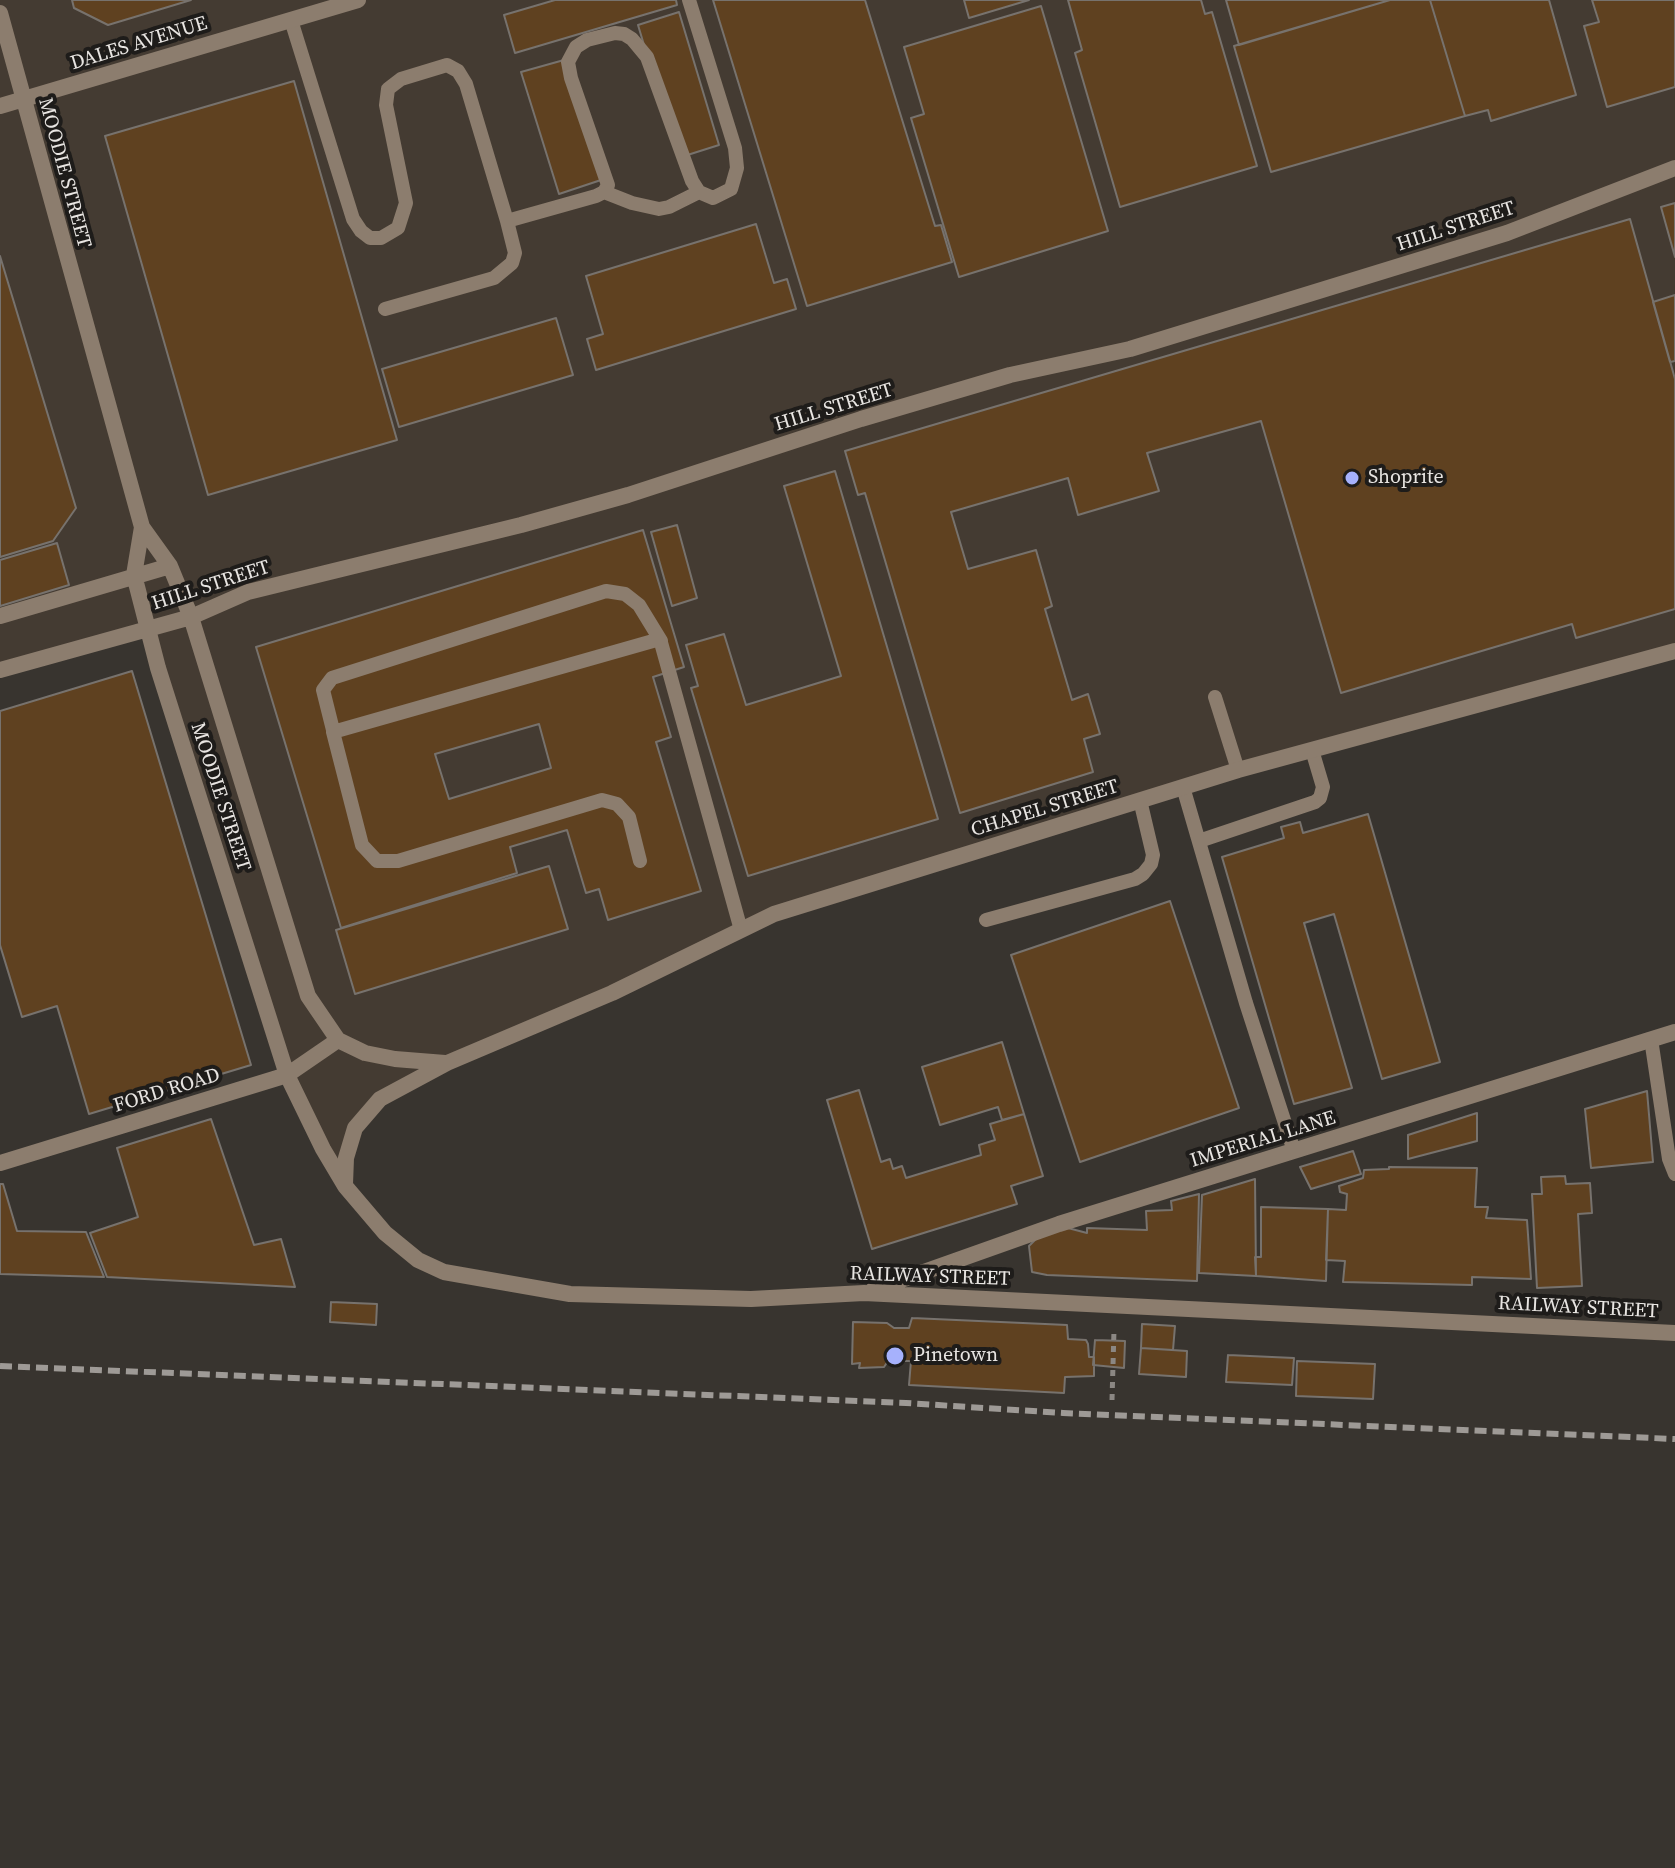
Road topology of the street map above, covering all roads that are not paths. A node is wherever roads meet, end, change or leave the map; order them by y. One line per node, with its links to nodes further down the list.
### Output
1 (358, 0): 4 (street, DALES AVENUE)
2 (689, 0): 9 (lane)
3 (0, 13): 5 (street, MOODIE STREET)
4 (291, 20): 5 (street, DALES AVENUE); 10 (lane)
5 (23, 99): 6 (street, DALES AVENUE); 12 (street, MOODIE STREET)
6 (0, 106)
7 (1675, 168): 16 (street, HILL STREET)
8 (604, 192): 9 (lane); 9 (lane); 10 (lane)
9 (699, 192)
10 (507, 221): 11 (lane)
11 (385, 309)
12 (142, 527): 13 (street, MOODIE STREET); 14 (street, MOODIE STREET)
13 (170, 566): 14 (street, HILL STREET); 16 (street, MOODIE STREET)
14 (134, 575): 15 (street, HILL STREET); 17 (street, MOODIE STREET)
15 (0, 616)
16 (191, 617): 17 (street, HILL STREET); 33 (street, MOODIE STREET)
17 (149, 628): 20 (street, HILL STREET); 35 (street, MOODIE STREET)
18 (661, 641): 22 (lane); 22 (lane); 30 (lane)
19 (1675, 651): 23 (street, CHAPEL STREET)
20 (0, 670)
21 (1215, 697): 24 (lane)
22 (334, 734): 28 (lane)
23 (1312, 750): 24 (street, CHAPEL STREET); 27 (lane)
24 (1238, 770): 25 (street, CHAPEL STREET)
25 (1183, 787): 26 (street, CHAPEL STREET); 27 (lane)
26 (1140, 800): 29 (lane); 30 (street, CHAPEL STREET)
27 (1199, 841): 36 (lane)
28 (640, 861)
29 (986, 920)
30 (741, 930): 34 (street, CHAPEL STREET)
31 (1675, 1032): 32 (street, IMPERIAL LANE)
32 (1651, 1039): 36 (street, IMPERIAL LANE); 38 (lane)
33 (338, 1040): 34 (street, CHAPEL STREET); 35 (street, FORD ROAD)
34 (447, 1063): 39 (street, CHAPEL STREET)
35 (287, 1075): 37 (street, FORD ROAD); 39 (street, RAILWAY STREET)
36 (1294, 1151): 40 (street, IMPERIAL LANE)
37 (0, 1162)
38 (1675, 1174)
39 (345, 1186): 40 (street, RAILWAY STREET)
40 (864, 1293): 41 (street, RAILWAY STREET)
41 (1675, 1333)

